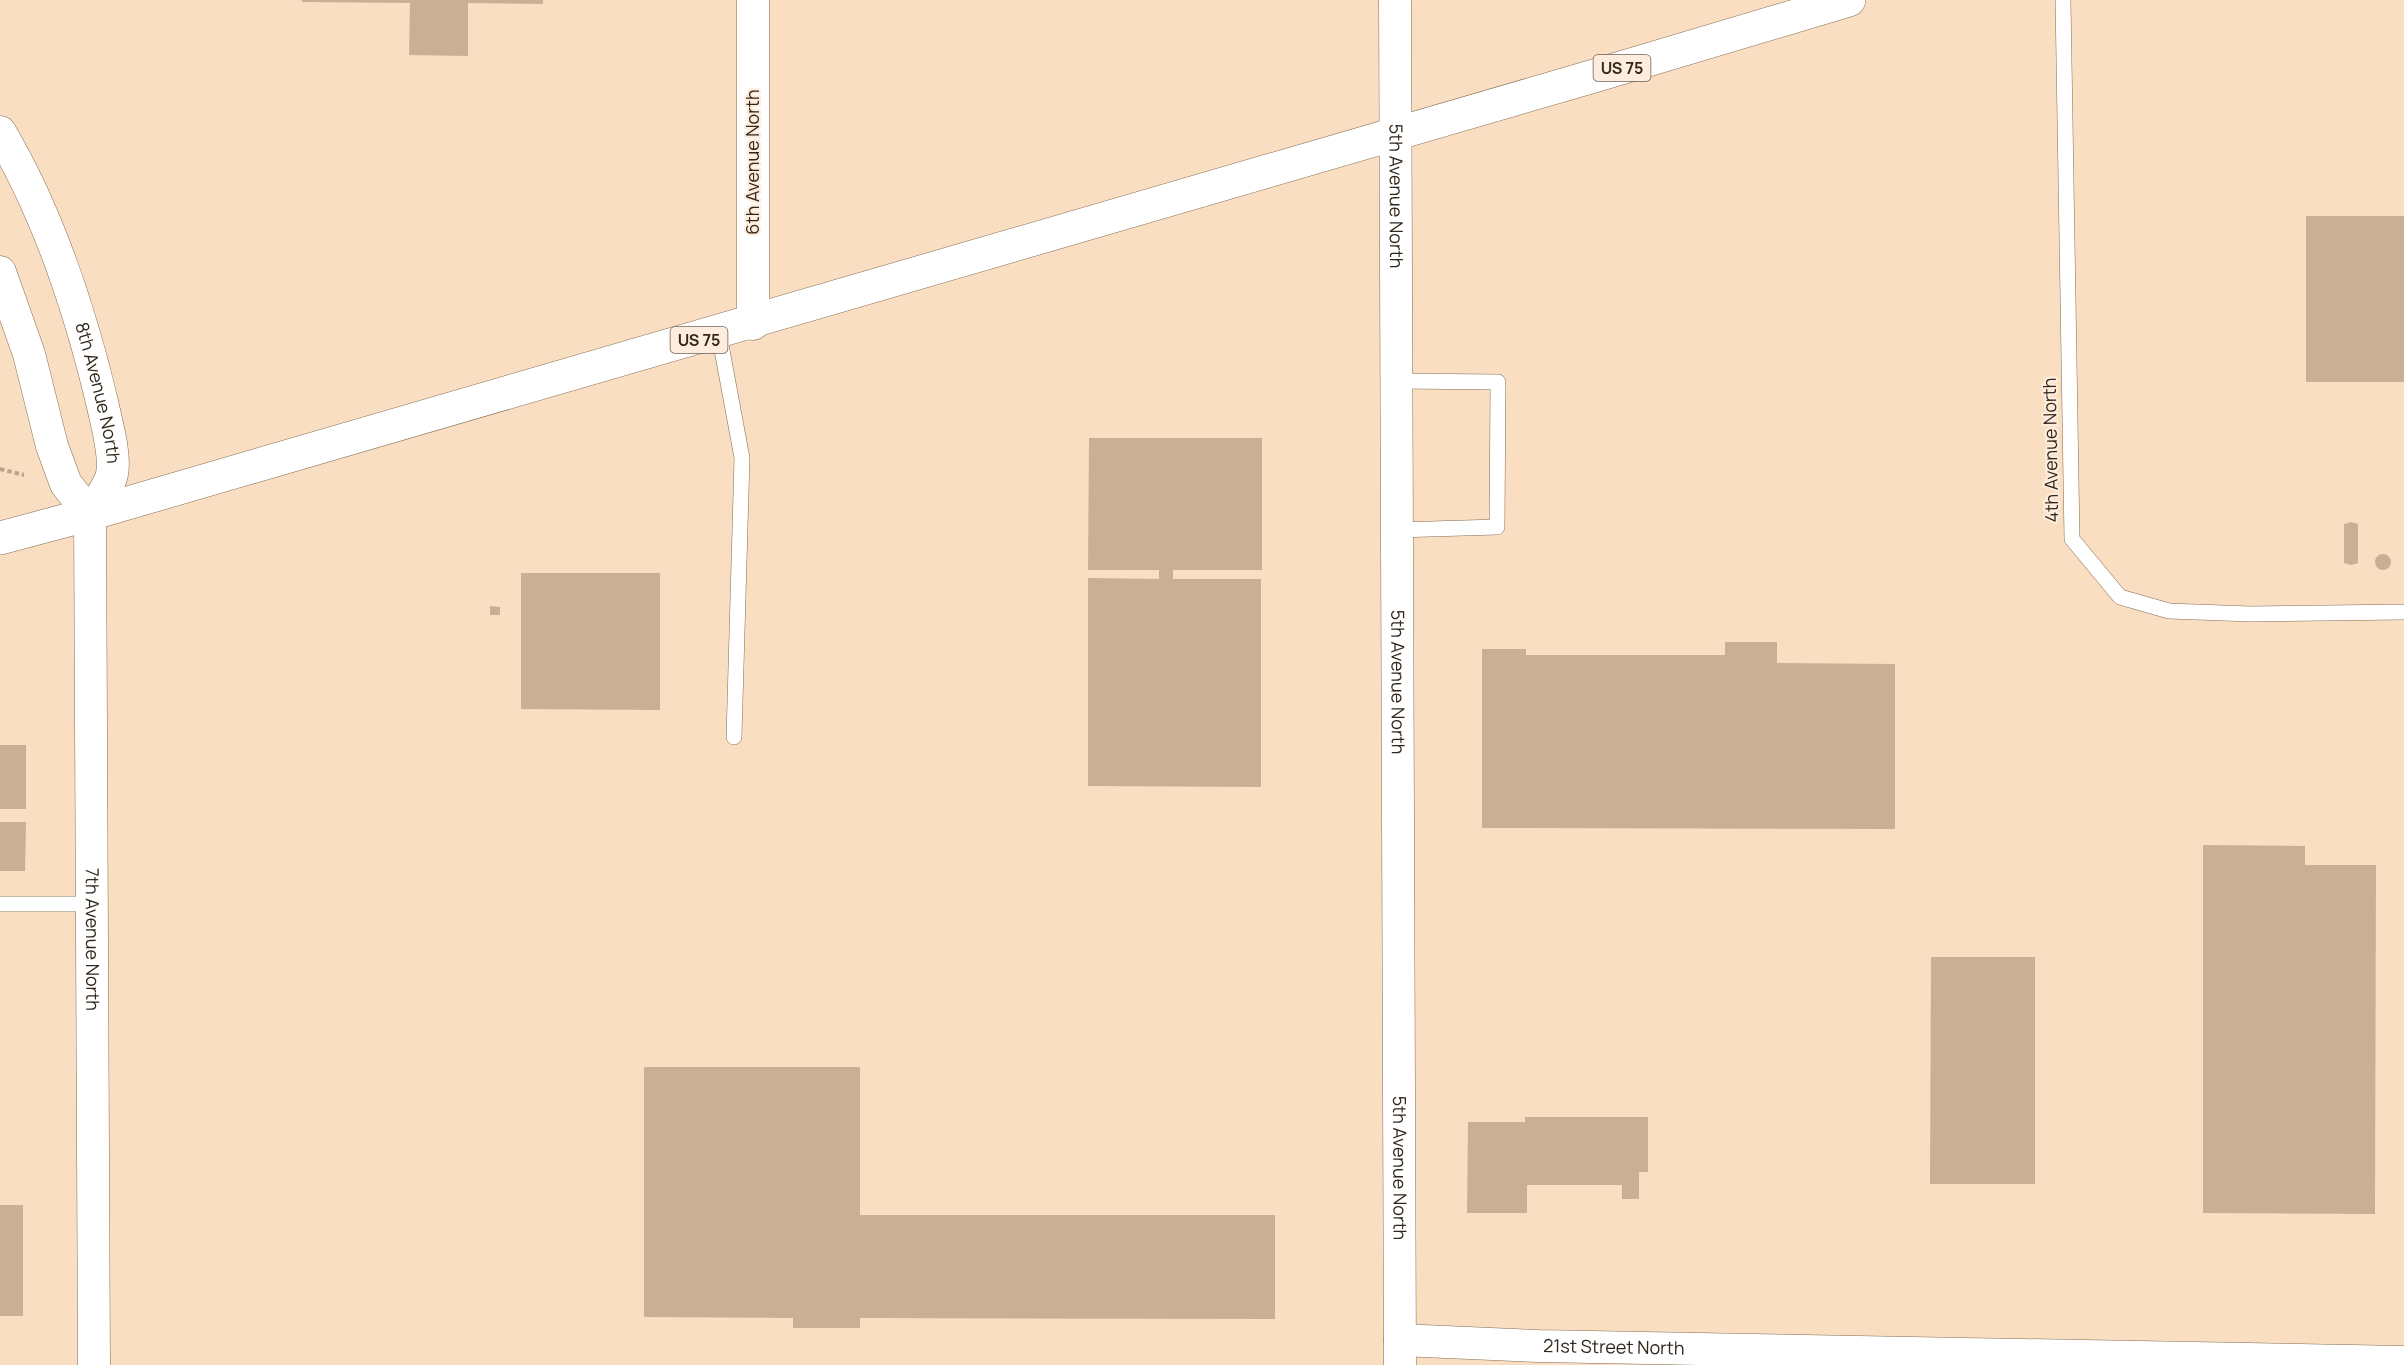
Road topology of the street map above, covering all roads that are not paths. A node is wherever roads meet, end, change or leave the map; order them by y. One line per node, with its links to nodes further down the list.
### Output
1 (753, 0): 8 (street, 6th Avenue North)
2 (1395, 0): 6 (street, 5th Avenue North)
3 (1849, 0): 6 (main road, US 75)
4 (2063, 0): 14 (lane, 4th Avenue North)
5 (0, 132): 11 (street, 8th Avenue North)
6 (1395, 136): 8 (main road, US 75); 10 (street, 5th Avenue North)
7 (0, 272): 11 (street)
8 (753, 324): 9 (main road, US 75)
9 (719, 334): 11 (main road, US 75); 15 (lane)
10 (1396, 381): 12 (street, 5th Avenue North); 12 (lane)
11 (90, 514): 13 (main road, US 75); 17 (street, 7th Avenue North)
12 (1397, 530): 18 (street, 5th Avenue North)
13 (0, 538)
14 (2404, 612)
15 (734, 737)
16 (0, 904): 17 (lane)
17 (92, 904): 20 (street, 7th Avenue North)
18 (1400, 1353): 19 (street, 21st Street North)
19 (2404, 1362)
20 (94, 1365)

